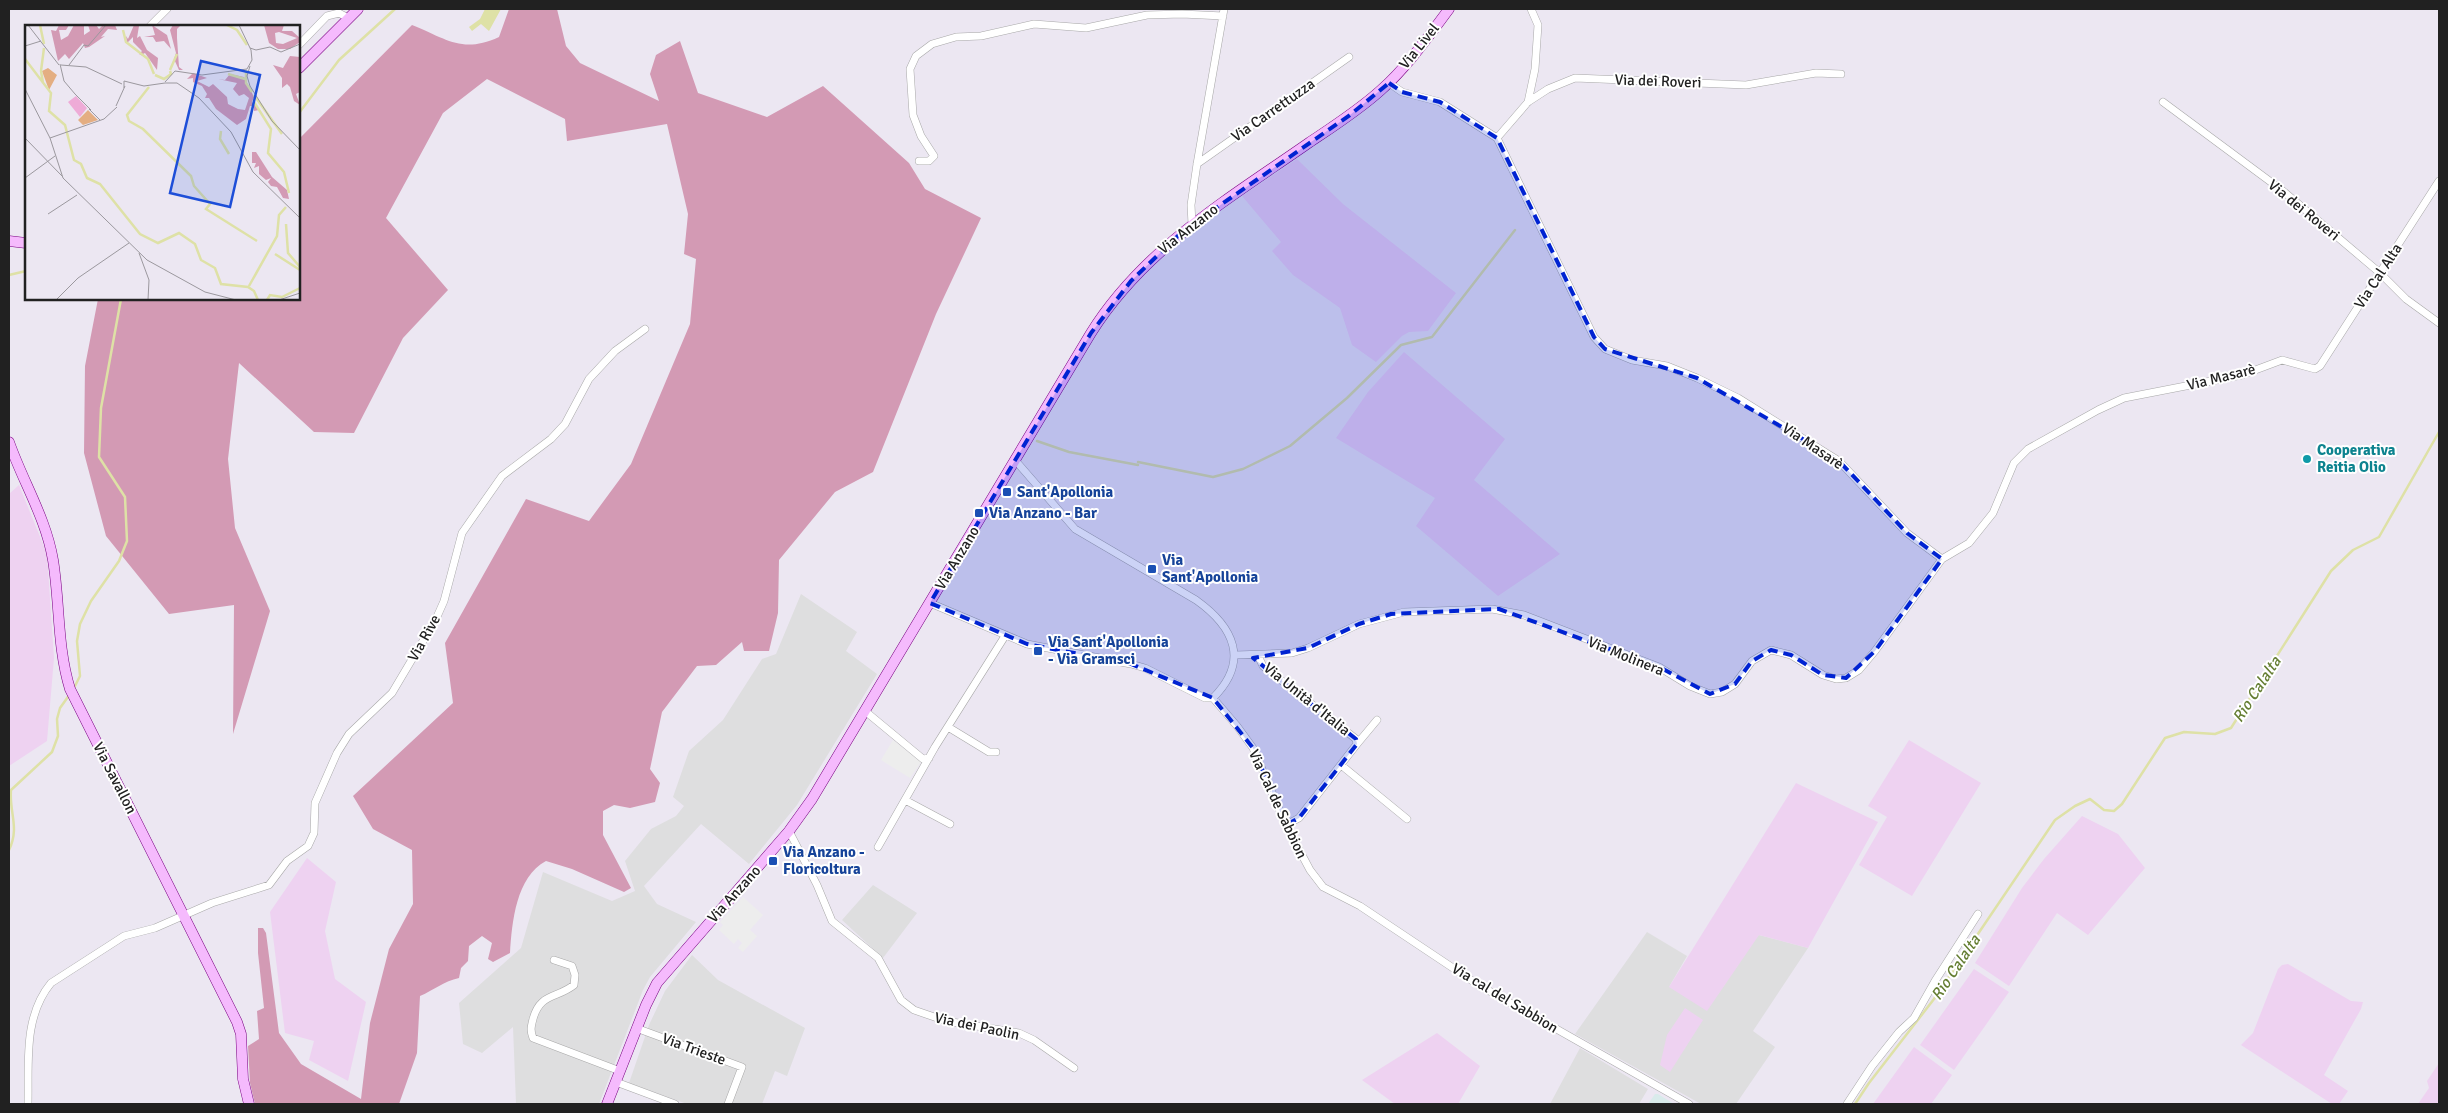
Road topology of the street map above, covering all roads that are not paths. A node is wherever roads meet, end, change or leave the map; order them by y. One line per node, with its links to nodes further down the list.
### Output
1 (167, 9): 7 (street)
2 (358, 9): 6 (main road)
3 (1449, 9): 12 (main road, Via Livel)
4 (1531, 9): 13 (street)
5 (1223, 12): 16 (street); 17 (street)
6 (348, 18): 8 (street); 10 (main road)
7 (151, 25)
8 (300, 44)
9 (1350, 57): 17 (street, Via Carrettuzza)
10 (300, 67)
11 (1841, 74): 13 (street, Via dei Roveri)
12 (1389, 83): 15 (street); 19 (main road, Via Anzano)
13 (1528, 102): 15 (street, Via dei Roveri)
14 (2163, 102): 22 (street, Via dei Roveri)
15 (1497, 138): 28 (street, Via Masarè)
16 (919, 161)
17 (1197, 164): 19 (street)
18 (2439, 181): 22 (street, Via Cal Alta)
19 (1192, 224): 27 (main road, Via Anzano)
20 (9, 241): 21 (main road)
21 (25, 243)
22 (2380, 273): 23 (street, Via dei Roveri); 25 (street, Via Cal Alta)
23 (2439, 323)
24 (645, 329): 49 (street, Via Rive)
25 (2315, 369): 28 (street, Via Masarè)
26 (9, 442): 49 (main road, Via Savallon)
27 (1015, 460): 29 (main road, Via Anzano); 31 (street)
28 (1942, 559): 32 (street, Via Molinera)
29 (930, 603): 30 (street); 34 (main road, Via Anzano)
30 (1005, 636): 33 (street); 36 (street)
31 (1236, 656): 32 (street, Via Molinera); 33 (street)
32 (1258, 656): 37 (street, Via Unità d'Italia)
33 (1213, 698): 44 (street, Via Cal de Sabbion)
34 (865, 711): 39 (street); 45 (main road, Via Anzano)
35 (1377, 720): 37 (street)
36 (948, 727): 38 (street); 39 (street)
37 (1357, 744): 40 (street, Via Unità d'Italia)
38 (996, 752)
39 (929, 758): 41 (street)
40 (1340, 765): 42 (street); 44 (street, Via Unità d'Italia)
41 (905, 800): 43 (street); 46 (street)
42 (1408, 819)
43 (950, 824)
44 (1286, 825): 47 (street, Via Cal de Sabbion)
45 (789, 831): 51 (main road, Via Anzano); 52 (street, Via dei Paolin)
46 (878, 847)
47 (1323, 887): 60 (street, Via cal del Sabbion)
48 (1978, 914): 61 (street)
49 (184, 916): 55 (street, Via Rive); 56 (main road, Via Savallon)
50 (554, 960): 53 (street)
51 (636, 1028): 53 (main road, Via Anzano); 59 (street, Via Trieste)
52 (1074, 1068)
53 (620, 1071): 54 (main road, Via Anzano)
54 (616, 1082): 57 (main road, Via Anzano); 58 (street)
55 (28, 1104)
56 (249, 1104)
57 (608, 1104)
58 (675, 1104)
59 (728, 1104)
60 (1689, 1104)
61 (1847, 1104)

